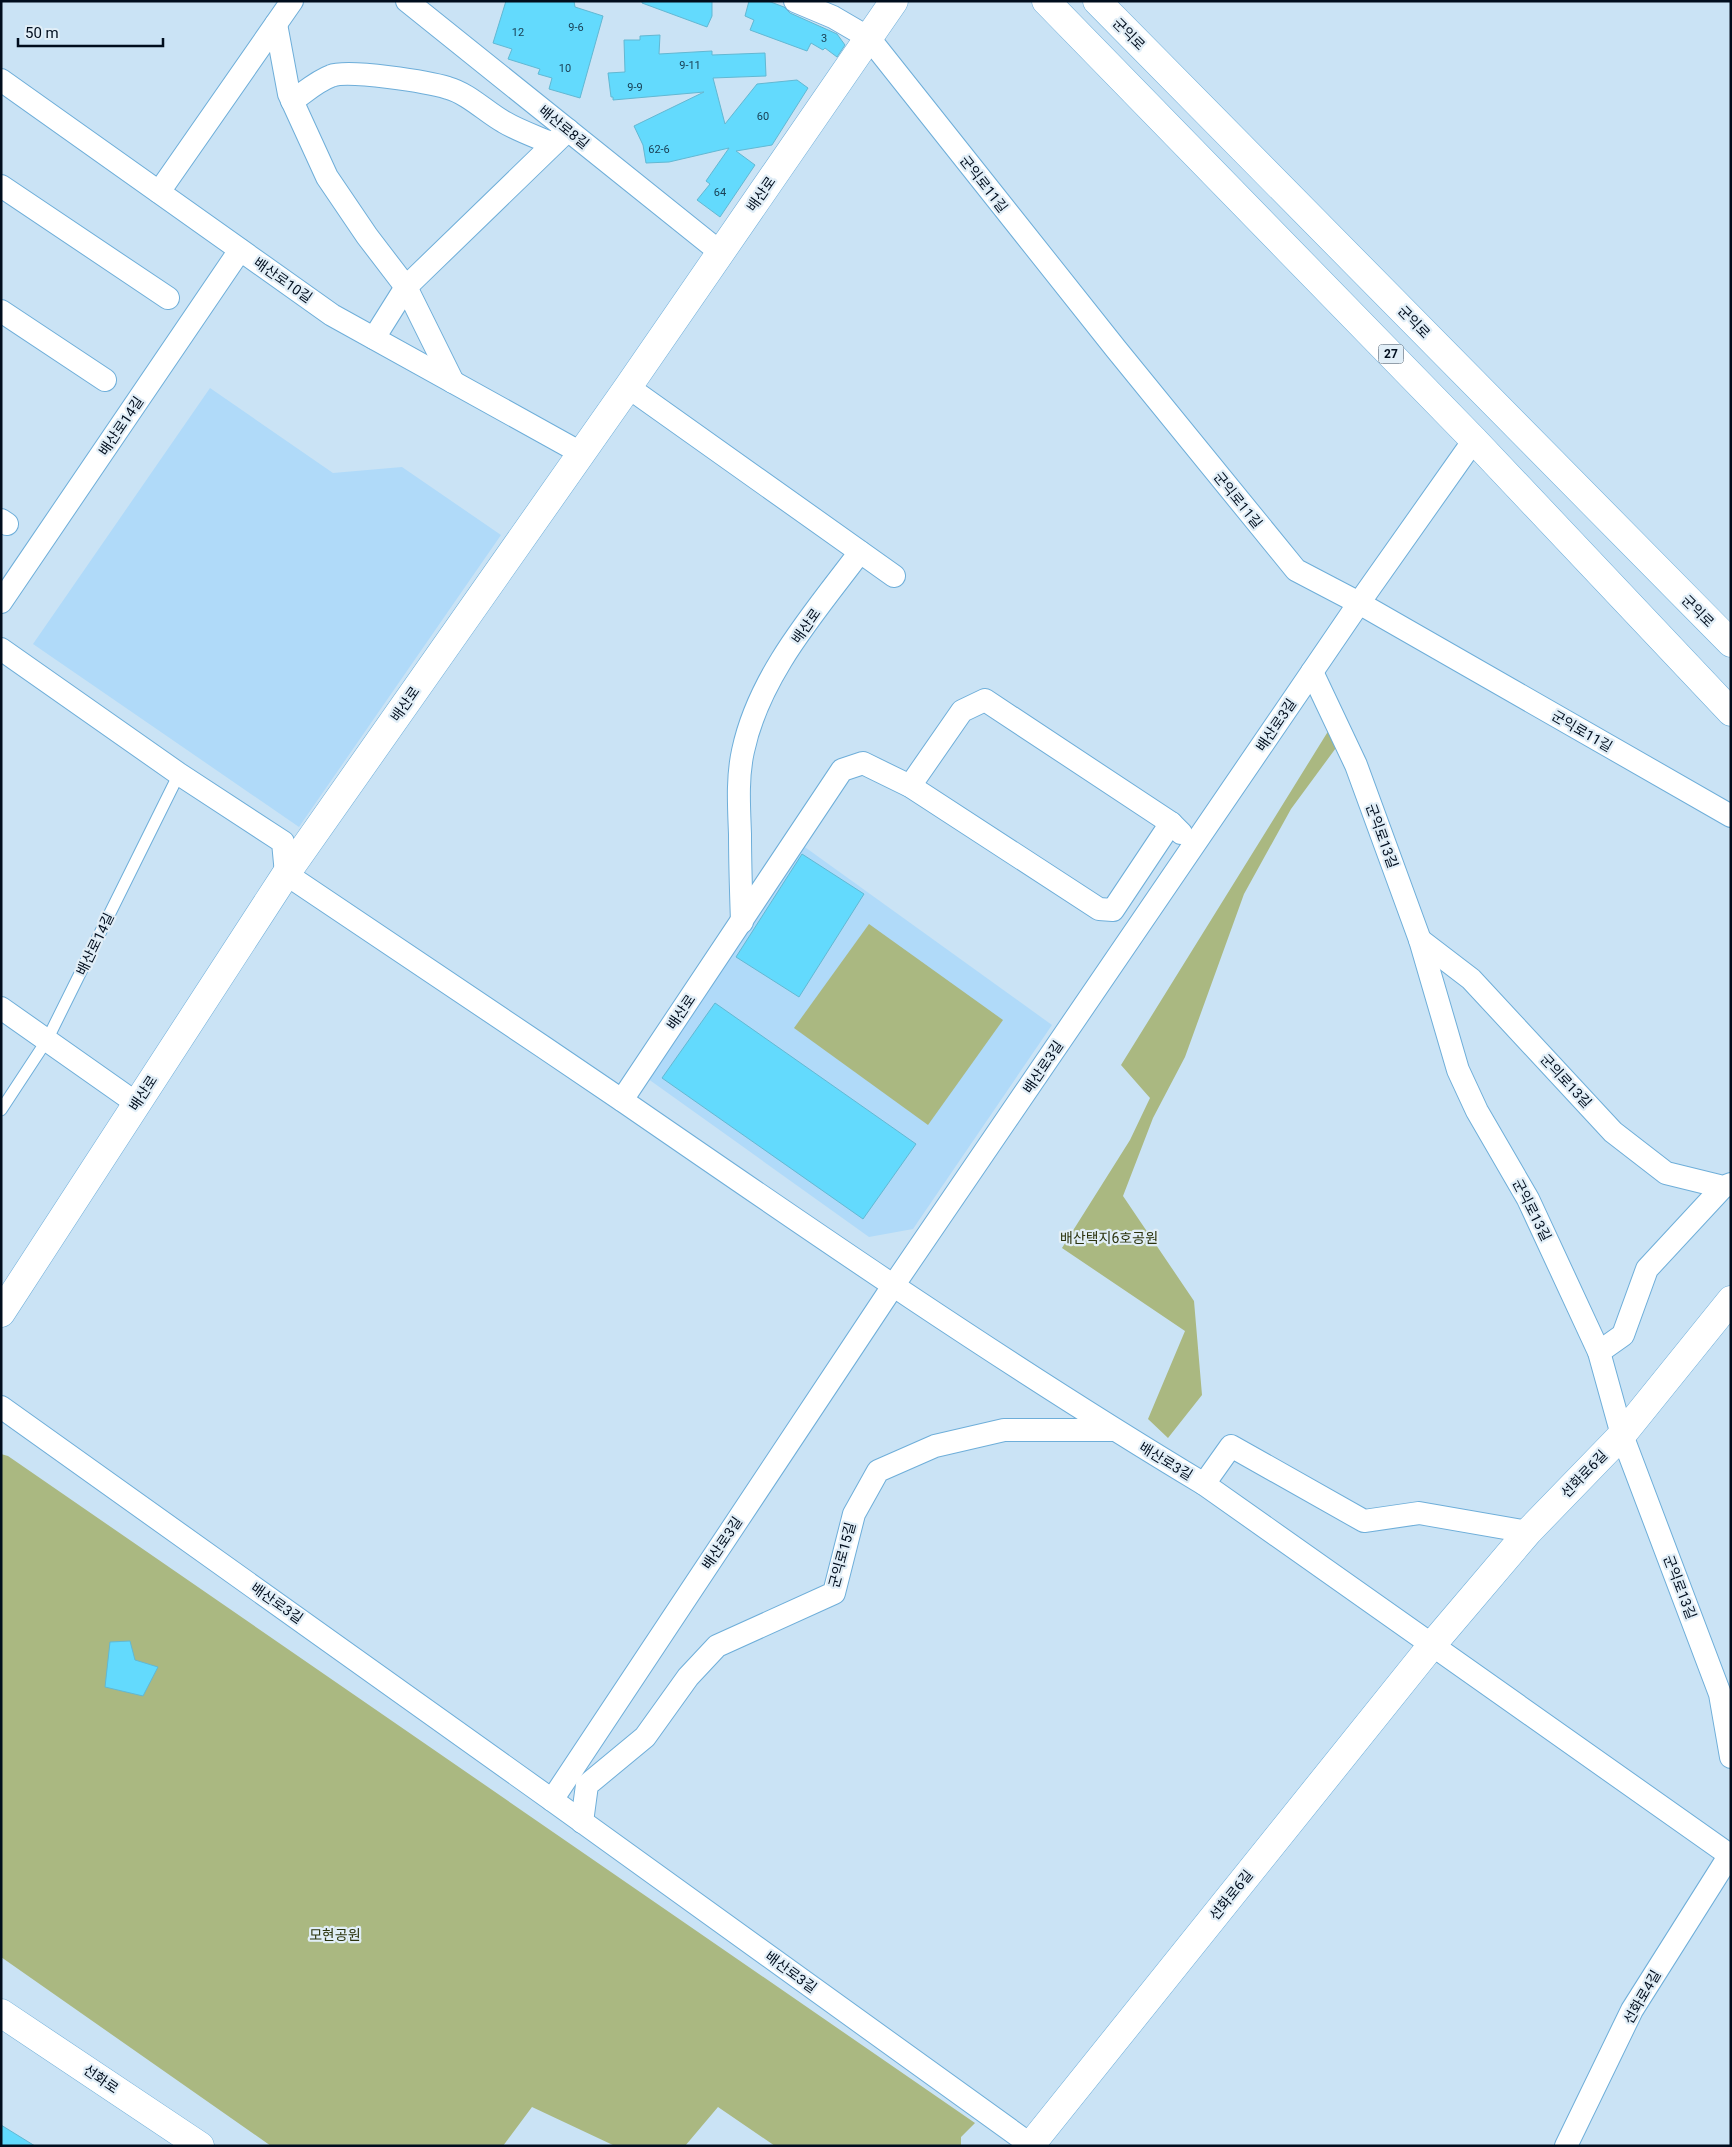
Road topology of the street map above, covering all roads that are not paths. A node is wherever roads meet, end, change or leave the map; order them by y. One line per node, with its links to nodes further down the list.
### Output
1 (292, 1): 7 (street)
2 (407, 1): 11 (street, 배산로8길)
3 (795, 1): 8 (street)
4 (894, 1): 8 (street, 배산로)
5 (1046, 1): 23 (street, 27)
6 (1097, 1): 29 (street, 군익로)
7 (276, 24): 10 (street); 13 (street)
8 (869, 38): 15 (street, 배산로); 28 (street, 군익로11길)
9 (1, 80): 13 (street, 배산로10길)
10 (292, 101): 11 (street); 16 (street)
11 (560, 137): 15 (street, 배산로8길); 16 (street)
12 (1, 186): 17 (street)
13 (159, 192): 14 (street, 배산로10길)
14 (240, 250): 19 (street, 배산로10길); 27 (street, 배산로14길)
15 (720, 252): 22 (street, 배산로)
16 (406, 286): 19 (street); 21 (street)
17 (168, 298)
18 (1, 311): 20 (street)
19 (374, 338): 21 (street, 배산로10길)
20 (105, 380)
21 (453, 382): 24 (street, 배산로10길)
22 (628, 387): 24 (street, 배산로); 25 (street)
23 (1474, 440): 28 (street); 32 (street, 27)
24 (581, 453): 38 (street, 배산로)
25 (860, 552): 26 (street); 39 (street, 배산로)
26 (894, 576)
27 (1, 602)
28 (1359, 603): 31 (street, 배산로3길); 35 (street, 군익로11길)
29 (1731, 643)
30 (1, 649): 33 (street)
31 (1312, 672): 37 (street, 배산로3길); 40 (street, 군익로13길)
32 (1731, 712)
33 (180, 774): 38 (street); 42 (lane, 배산로14길)
34 (910, 786): 36 (street); 36 (street); 39 (street)
35 (1731, 816)
36 (1171, 823): 37 (street)
37 (1194, 847): 47 (street, 배산로3길)
38 (286, 874): 43 (street); 44 (street, 배산로)
39 (742, 922): 43 (street, 배산로)
40 (1420, 940): 46 (street, 군의로13길); 50 (street, 군익로13길)
41 (1, 1008): 42 (street)
42 (47, 1040): 44 (street); 45 (lane, 배산로14길)
43 (622, 1100): 47 (street, 배산로3길)
44 (136, 1103): 49 (street, 배산로)
45 (1, 1110)
46 (1727, 1186): 50 (street)
47 (893, 1286): 52 (street, 배산로3길); 58 (street, 배산로3길)
48 (1731, 1300): 53 (street, 선화로6길)
49 (1, 1313)
50 (1599, 1352): 53 (street, 군익로13길)
51 (1, 1407): 58 (street, 배산로3길)
52 (1113, 1430): 54 (street, 배산로3길); 59 (street, 군익로15길)
53 (1622, 1435): 55 (street, 선화로6길); 57 (street, 군익로13길)
54 (1204, 1484): 55 (street); 56 (street, 배산로3길)
55 (1528, 1532): 56 (street, 선화로6길)
56 (1432, 1645): 60 (street); 62 (street, 선화로6길)
57 (1731, 1757)
58 (552, 1800): 59 (street, 배산로3길)
59 (582, 1822): 62 (street, 배산로3길)
60 (1730, 1850): 64 (street, 선화로4길)
61 (1, 2013): 63 (street, 선화로)
62 (1031, 2145)
63 (200, 2146)
64 (1566, 2146)

